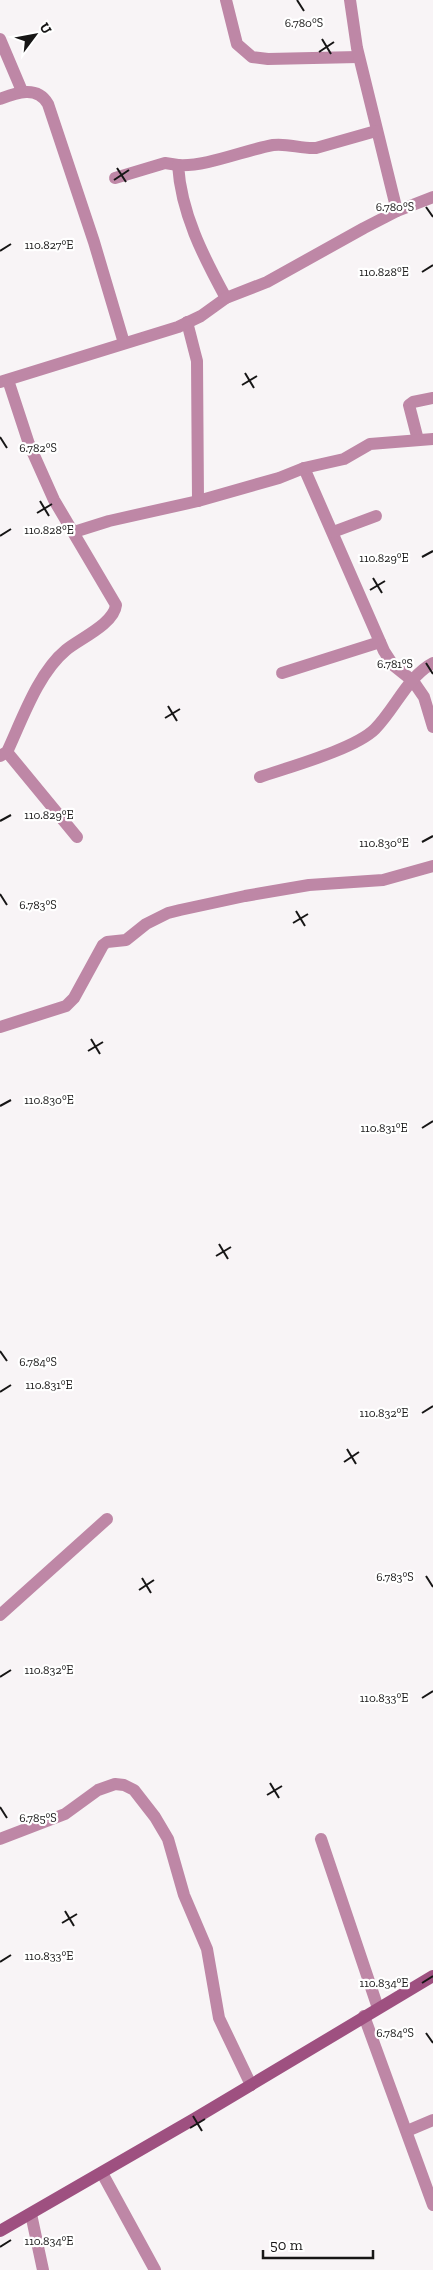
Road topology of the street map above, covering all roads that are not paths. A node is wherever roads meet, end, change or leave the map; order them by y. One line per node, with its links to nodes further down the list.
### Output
1 (226, 0): 4 (street)
2 (350, 0): 4 (street)
3 (0, 39): 5 (street)
4 (358, 56): 7 (street)
5 (22, 91): 6 (street); 14 (street)
6 (0, 99)
7 (376, 130): 8 (street); 11 (street)
8 (178, 165): 9 (street); 12 (street)
9 (115, 178)
10 (433, 197): 11 (street)
11 (397, 212): 12 (street)
12 (226, 298): 13 (street)
13 (187, 322): 14 (street); 20 (street)
14 (124, 343): 15 (street)
15 (4, 381): 22 (street)
16 (433, 398): 18 (street)
17 (433, 439): 18 (street)
18 (418, 440): 19 (street)
19 (304, 468): 20 (street); 23 (street)
20 (198, 501): 22 (street)
21 (376, 516): 23 (street)
22 (74, 532): 29 (street)
23 (333, 532): 24 (street)
24 (380, 642): 26 (street); 27 (street)
25 (433, 663): 27 (street)
26 (282, 673)
27 (413, 681): 28 (street); 30 (street)
28 (433, 727)
29 (3, 754): 31 (street)
30 (260, 776)
31 (77, 837)
32 (433, 866): 33 (street)
33 (0, 1027)
34 (107, 1519): 35 (street)
35 (0, 1615)
36 (0, 1838): 41 (street)
37 (321, 1839): 39 (street)
38 (433, 1976): 39 (main road)
39 (378, 2008): 40 (main road)
40 (364, 2016): 41 (main road); 43 (street)
41 (251, 2085): 44 (main road)
42 (433, 2120): 43 (street)
43 (407, 2131): 45 (street)
44 (102, 2173): 46 (main road); 49 (street)
45 (433, 2205)
46 (31, 2214): 47 (main road); 48 (street)
47 (0, 2231)
48 (43, 2270)
49 (155, 2270)

